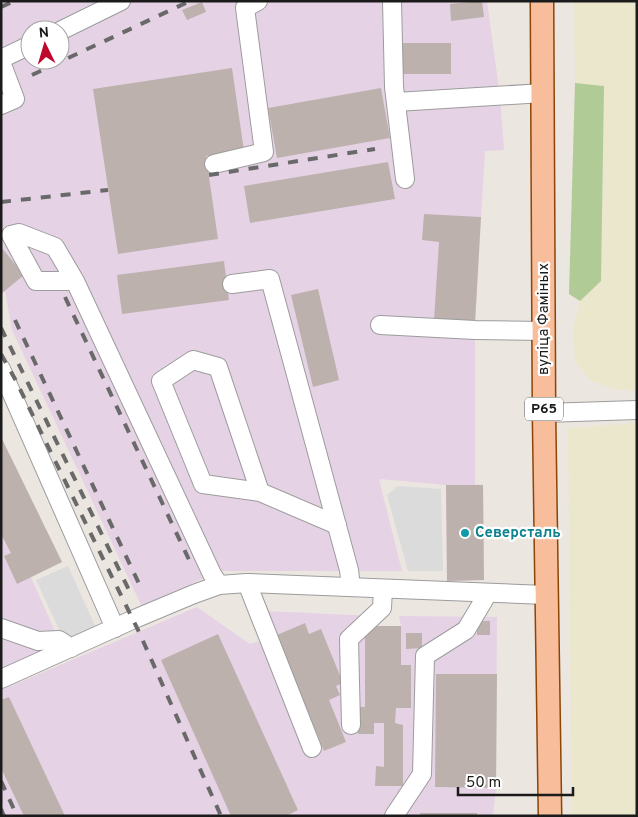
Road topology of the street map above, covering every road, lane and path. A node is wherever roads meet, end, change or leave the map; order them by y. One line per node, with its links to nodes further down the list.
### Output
1 (121, 1): 5 (street)
2 (258, 1): 11 (street)
3 (392, 1): 9 (street)
4 (542, 1): 8 (main road, вуліца Фаміных / Р65)
5 (70, 26)
6 (20, 51): 7 (street)
7 (1, 61): 10 (street)
8 (543, 93): 9 (street); 16 (main road, вуліца Фаміных / Р65)
9 (396, 102): 12 (street)
10 (1, 105)
11 (214, 164)
12 (404, 179)
13 (75, 281): 23 (street)
14 (232, 284): 21 (street)
15 (380, 326): 16 (street)
16 (545, 331): 19 (main road, вуліца Фаміных / Р65)
17 (1, 369): 29 (street)
18 (637, 410): 19 (street)
19 (544, 413): 27 (main road, вуліца Фаміных / Р65)
20 (260, 492): 20 (street); 21 (street)
21 (337, 525): 24 (street)
22 (247, 583): 23 (street); 24 (street); 33 (street)
23 (219, 585): 29 (street)
24 (351, 587): 25 (street)
25 (382, 588): 26 (street); 32 (street)
26 (488, 593): 27 (street); 34 (street)
27 (546, 594): 35 (main road, вуліца Фаміных / Р65)
28 (1, 628): 30 (street)
29 (115, 628): 30 (street)
30 (71, 648): 31 (street)
31 (1, 679)
32 (351, 725)
33 (312, 748)
34 (394, 816)
35 (550, 816)

